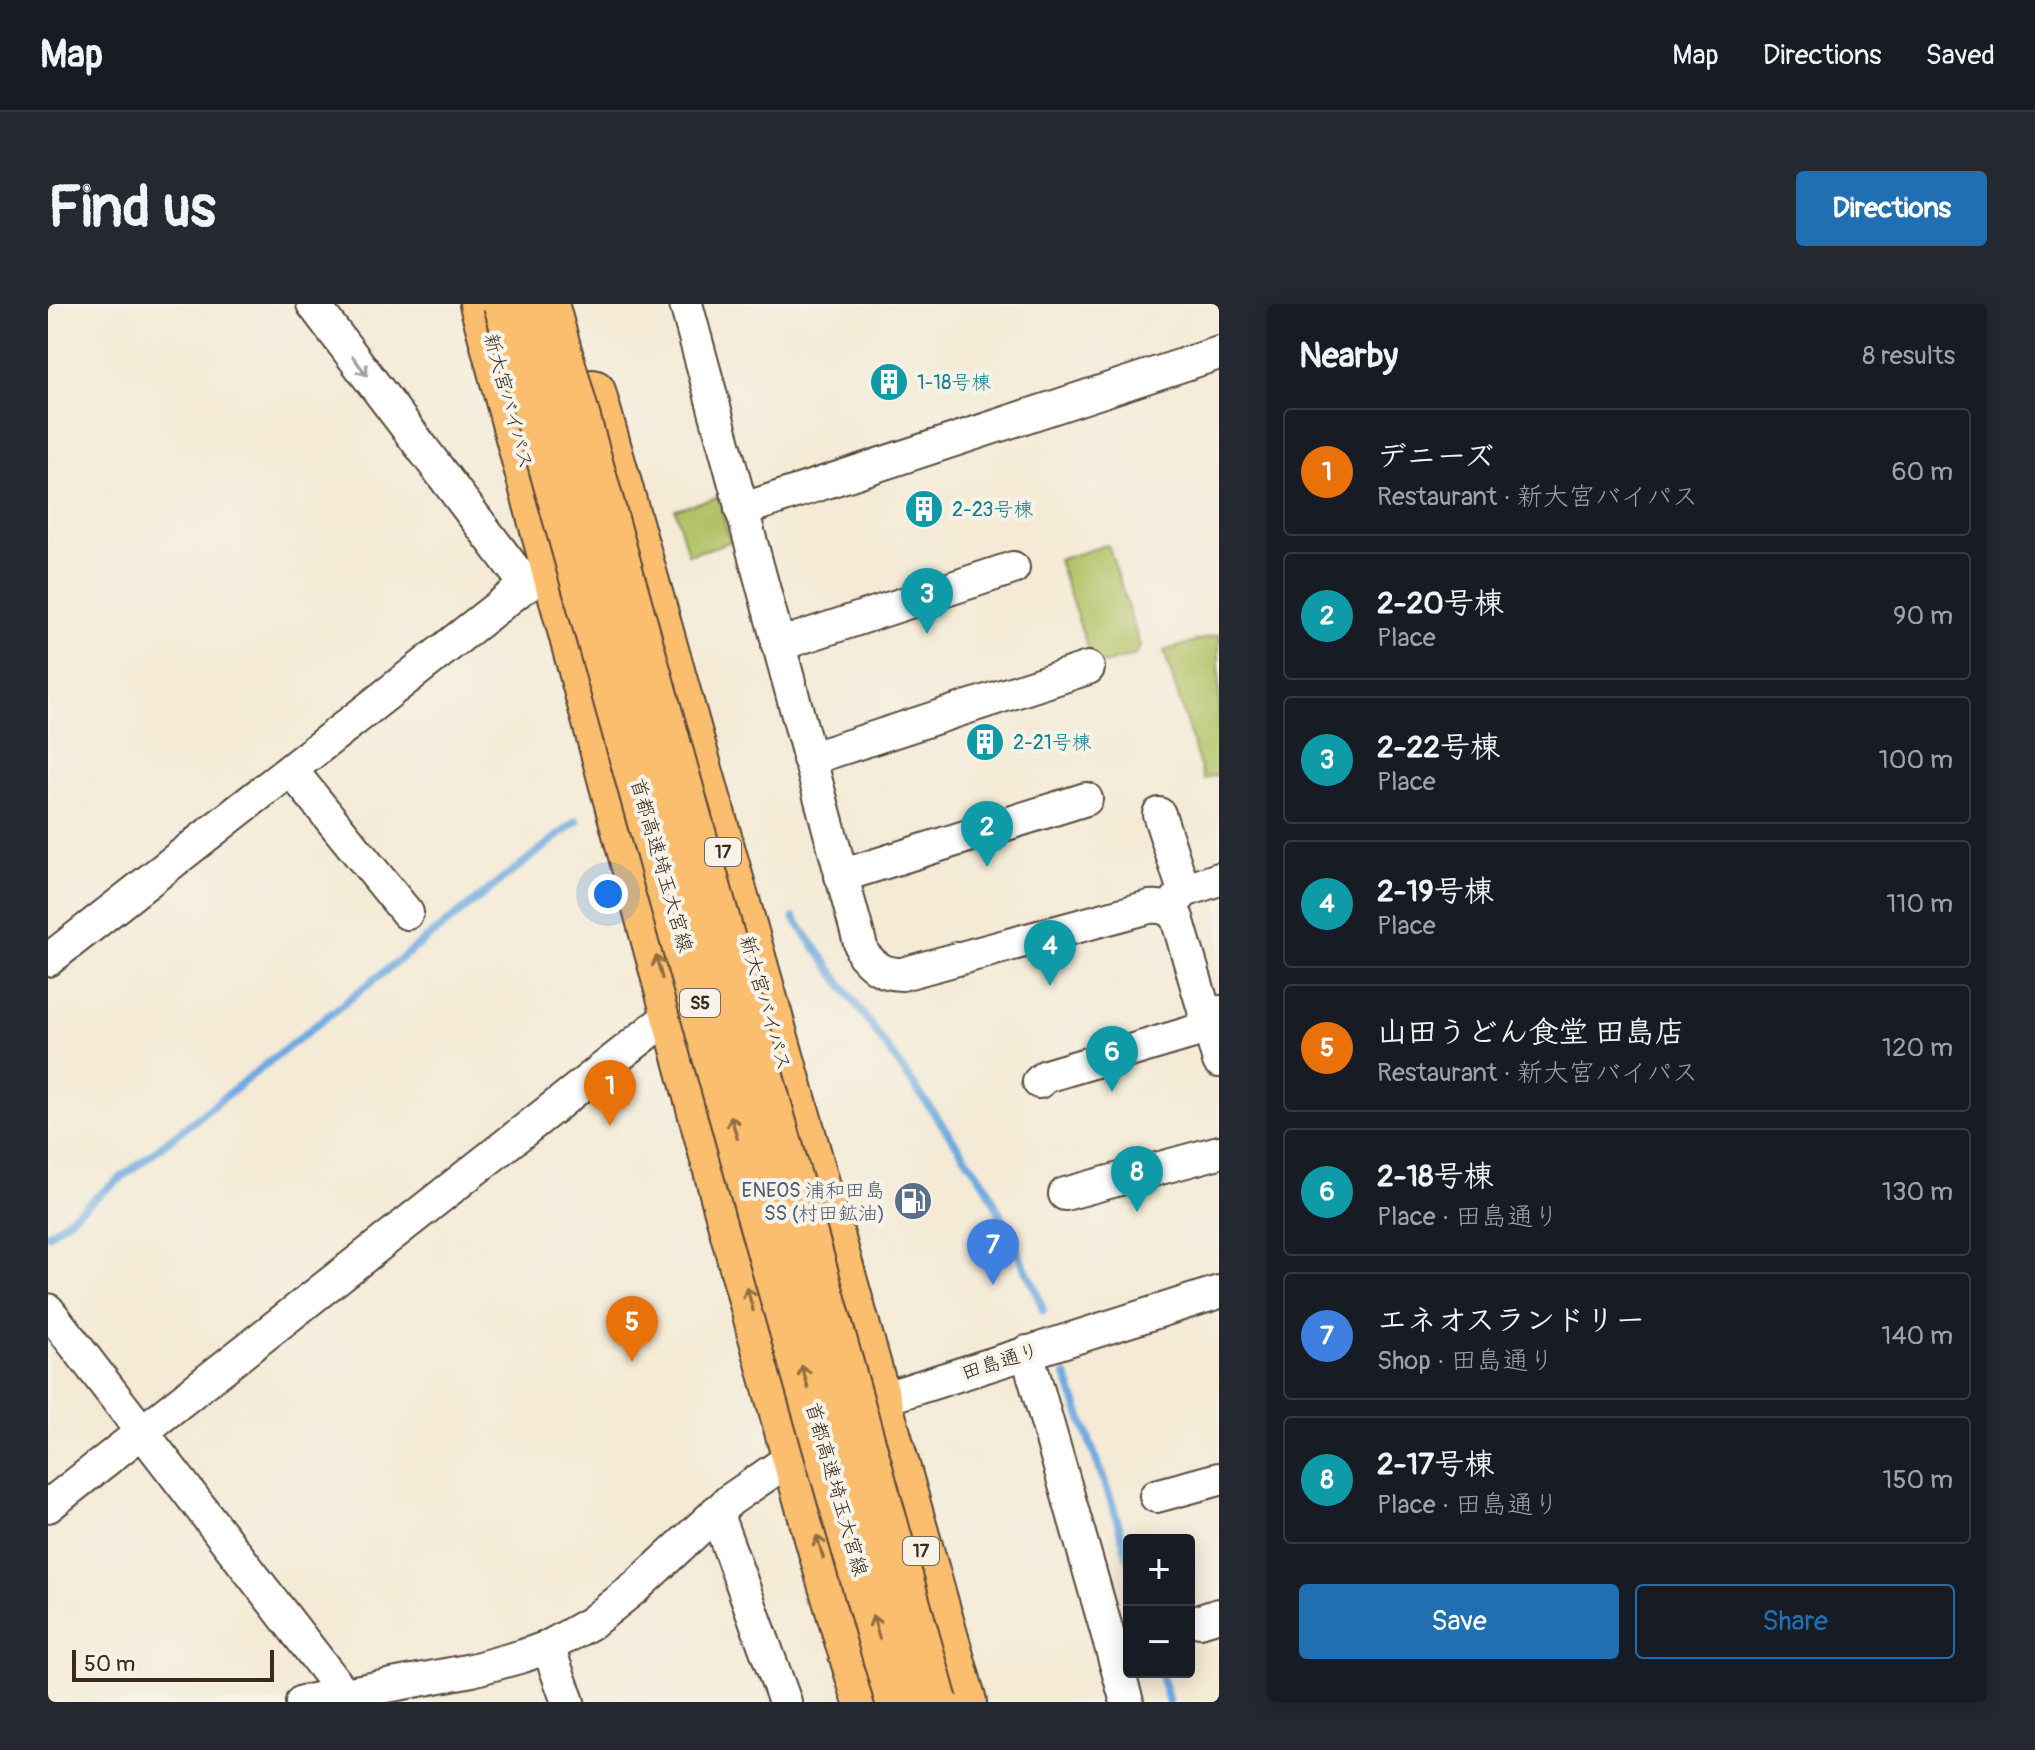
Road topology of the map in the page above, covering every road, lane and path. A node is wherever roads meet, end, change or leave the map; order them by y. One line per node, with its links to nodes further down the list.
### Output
1 (313, 304): 10 (street, one-way to 10)
2 (482, 304): 10 (highway, 新大宮バイパス)
3 (506, 304): 44 (highway, 首都高速埼玉大宮線 / S5, one-way to 3, bridge)
4 (546, 304): 45 (highway, 首都高速埼玉大宮線 / S5, bridge)
5 (568, 304): 31 (highway, 新大宮バイパス / 17)
6 (686, 304): 8 (street)
7 (1219, 353): 8 (street)
8 (741, 510): 11 (street)
9 (1013, 568): 11 (street)
10 (540, 574): 14 (street); 22 (highway, 新大宮バイパス, one-way to 10)
11 (778, 645): 13 (street)
12 (1088, 668): 13 (street)
13 (809, 759): 17 (street)
14 (291, 770): 20 (street); 21 (street)
15 (1086, 799): 17 (street)
16 (1159, 814): 19 (street)
17 (841, 876): 19 (street)
18 (1219, 879): 19 (street)
19 (1176, 900): 23 (street)
20 (407, 913)
21 (48, 960)
22 (672, 1014): 32 (street); 33 (highway, 新大宮バイパス, one-way to 22)
23 (1213, 1016): 24 (street); 25 (street)
24 (1219, 1061)
25 (1039, 1082)
26 (1219, 1152): 27 (street)
27 (1065, 1194)
28 (1219, 1292): 30 (street, 田島通り)
29 (48, 1310): 32 (street)
30 (1027, 1352): 31 (street, 田島通り); 47 (street)
31 (879, 1400): 33 (street, 田島通り); 46 (highway, 新大宮バイパス / 17)
32 (142, 1432): 36 (street); 39 (street)
33 (793, 1455): 37 (street, 田島通り); 43 (highway, 新大宮バイパス, one-way to 33)
34 (1219, 1479): 35 (street)
35 (1156, 1496)
36 (48, 1506)
37 (716, 1512): 38 (street, 田島通り); 42 (street)
38 (548, 1647): 39 (street, 田島通り); 41 (street)
39 (345, 1695): 40 (street, 田島通り)
40 (302, 1702)
41 (568, 1702)
42 (785, 1702)
43 (866, 1702)
44 (898, 1702)
45 (935, 1702)
46 (964, 1702)
47 (1127, 1702)

